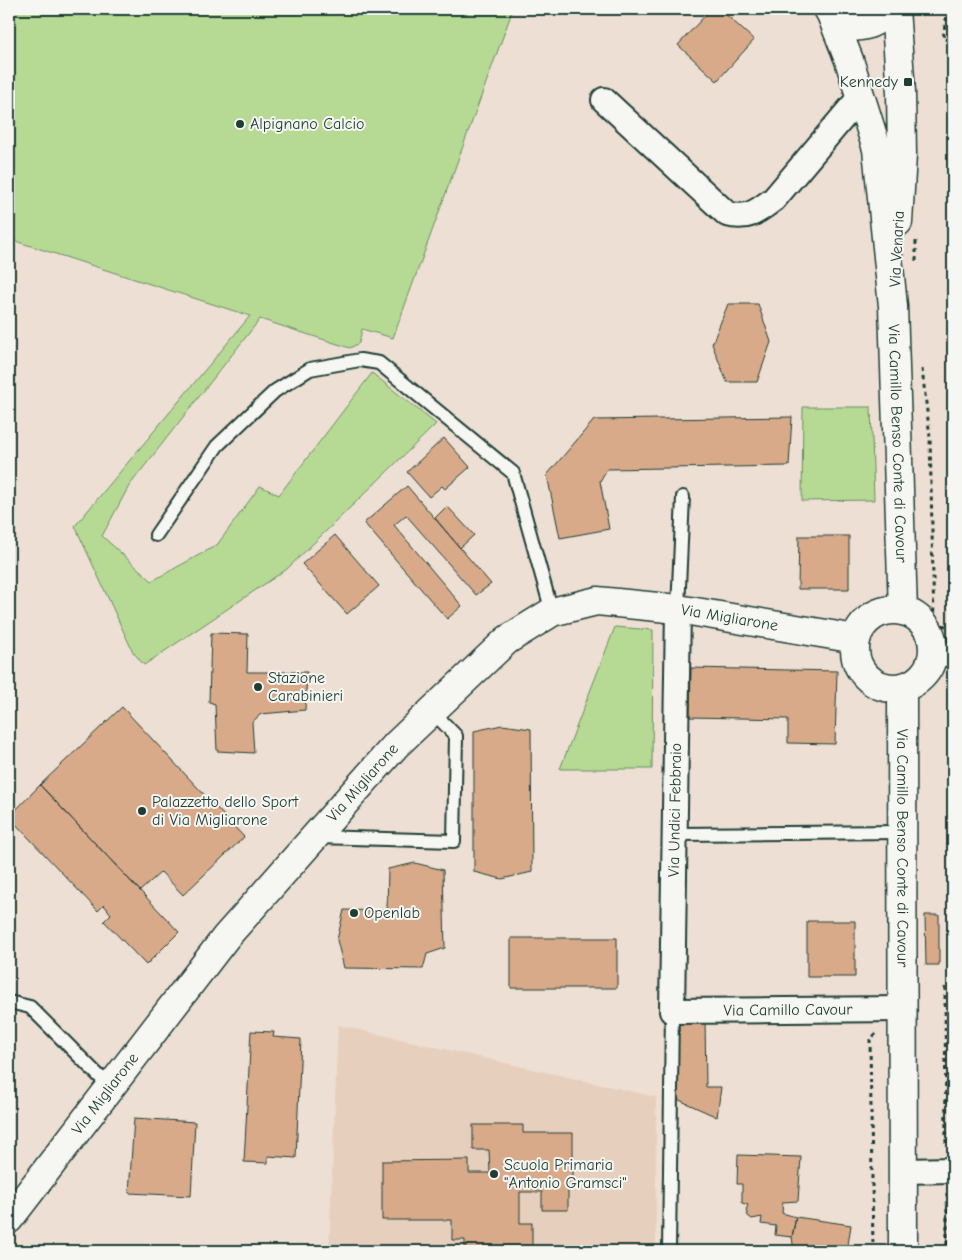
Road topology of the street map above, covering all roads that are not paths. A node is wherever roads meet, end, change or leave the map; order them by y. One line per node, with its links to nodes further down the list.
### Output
1 (890, 9): 3 (main road)
2 (895, 9): 6 (main road, Via Venaria)
3 (830, 11): 4 (main road, Via Venaria)
4 (861, 96): 5 (street); 6 (main road, Via Venaria)
5 (604, 100)
6 (893, 306): 10 (main road, Via Camillo Benso Conte di Cavour)
7 (683, 497): 9 (lane)
8 (156, 535): 11 (lane)
9 (678, 609): 11 (main road, Via Migliarone); 12 (main road, Via Migliarone); 17 (street, Via Undici Febbraio)
10 (903, 611): 12 (main road); 13 (main road)
11 (552, 612): 15 (main road, Via Migliarone)
12 (856, 639): 14 (main road)
13 (943, 654): 14 (main road)
14 (902, 688): 16 (main road, Via Camillo Benso Conte di Cavour)
15 (432, 710): 18 (main road, Via Migliarone); 18 (lane)
16 (903, 832): 17 (lane); 20 (main road, Via Camillo Benso Conte di Cavour)
17 (675, 834): 21 (street, Via Undici Febbraio)
18 (315, 837): 22 (main road, Via Migliarone)
19 (9, 1002): 22 (lane)
20 (903, 1009): 21 (street, Via Camillo Cavour); 24 (main road, Via Camillo Benso Conte di Cavour)
21 (672, 1011): 26 (lane)
22 (110, 1088): 25 (main road, Via Migliarone)
23 (950, 1170): 24 (street)
24 (903, 1172): 27 (main road, Via Camillo Benso Conte di Cavour)
25 (9, 1219)
26 (669, 1251)
27 (903, 1251)

